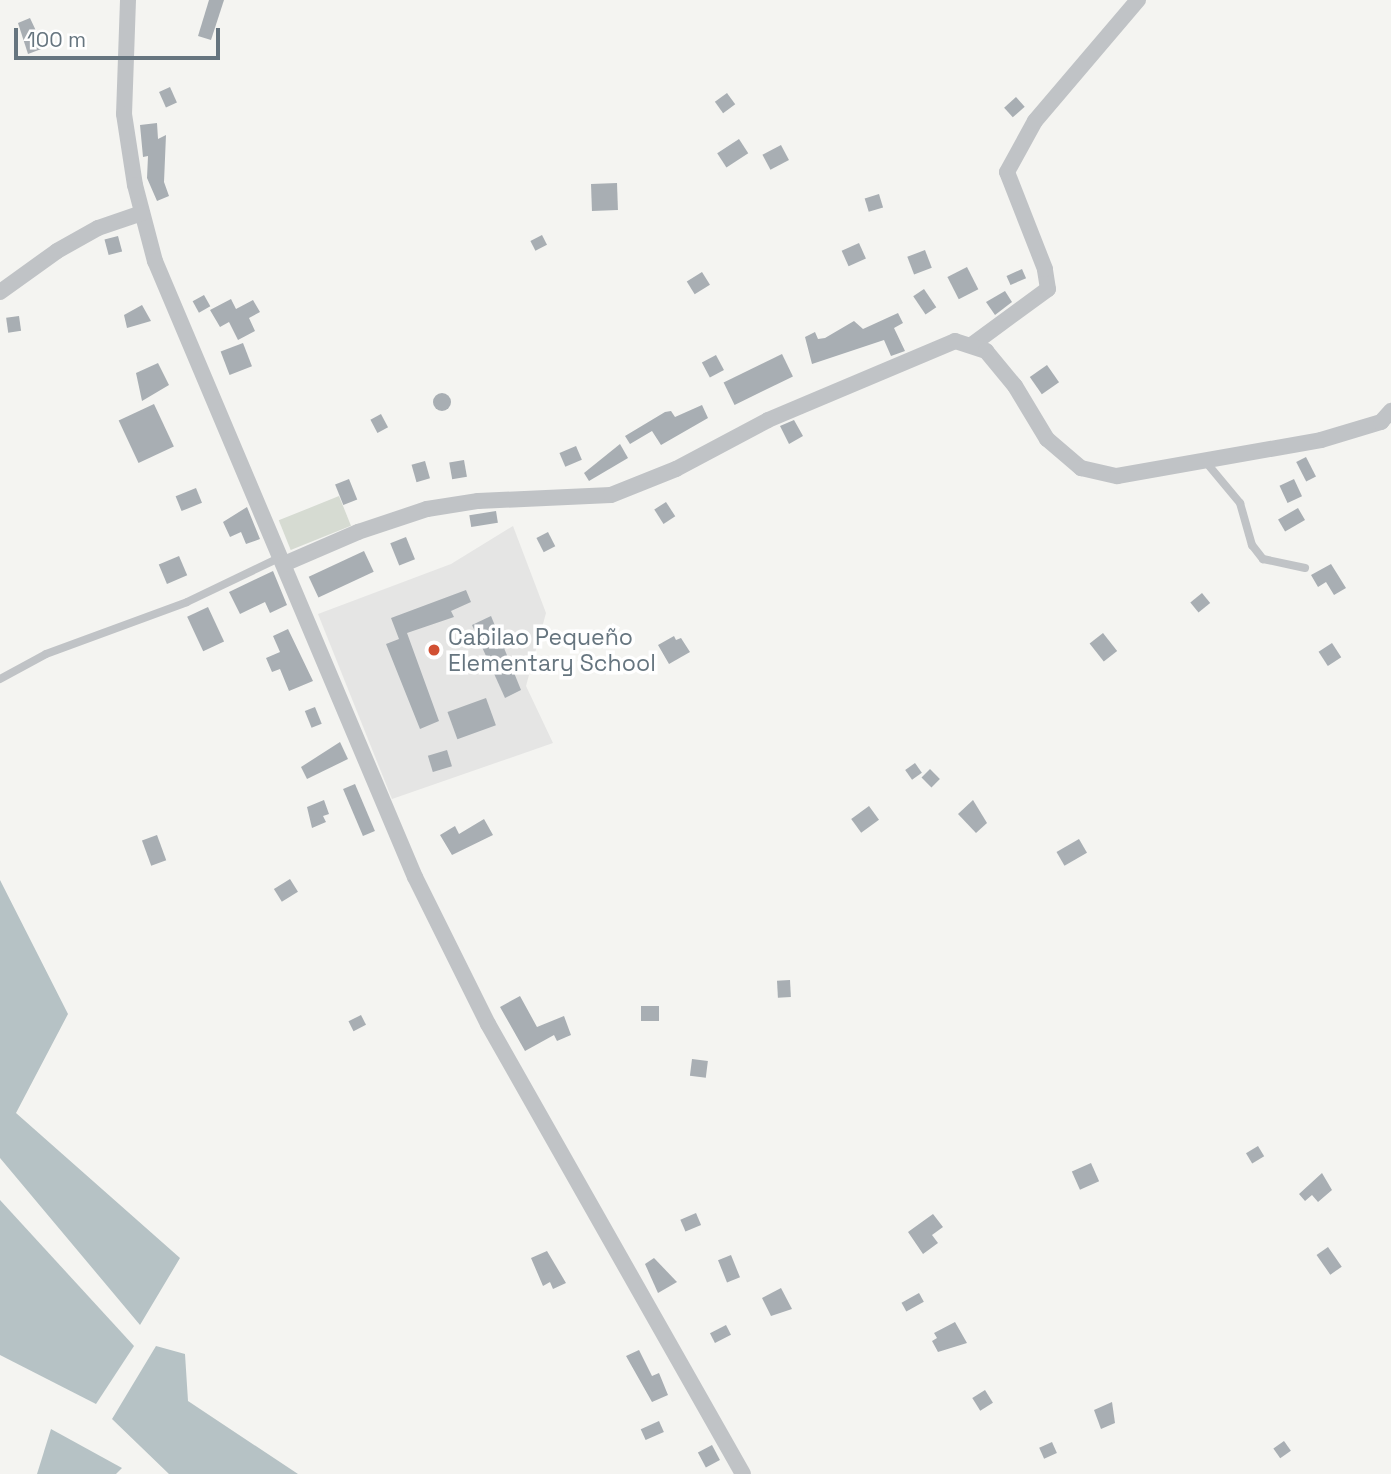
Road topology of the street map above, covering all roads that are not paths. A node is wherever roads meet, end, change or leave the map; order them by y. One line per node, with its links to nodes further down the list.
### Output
1 (128, 0): 3 (street)
2 (1138, 0): 5 (street)
3 (142, 213): 4 (street); 8 (street)
4 (0, 292)
5 (973, 344): 7 (street); 8 (street)
6 (1391, 411): 7 (street)
7 (1205, 461): 9 (lane)
8 (283, 561): 10 (lane); 11 (street)
9 (1305, 568)
10 (0, 679)
11 (743, 1474)

